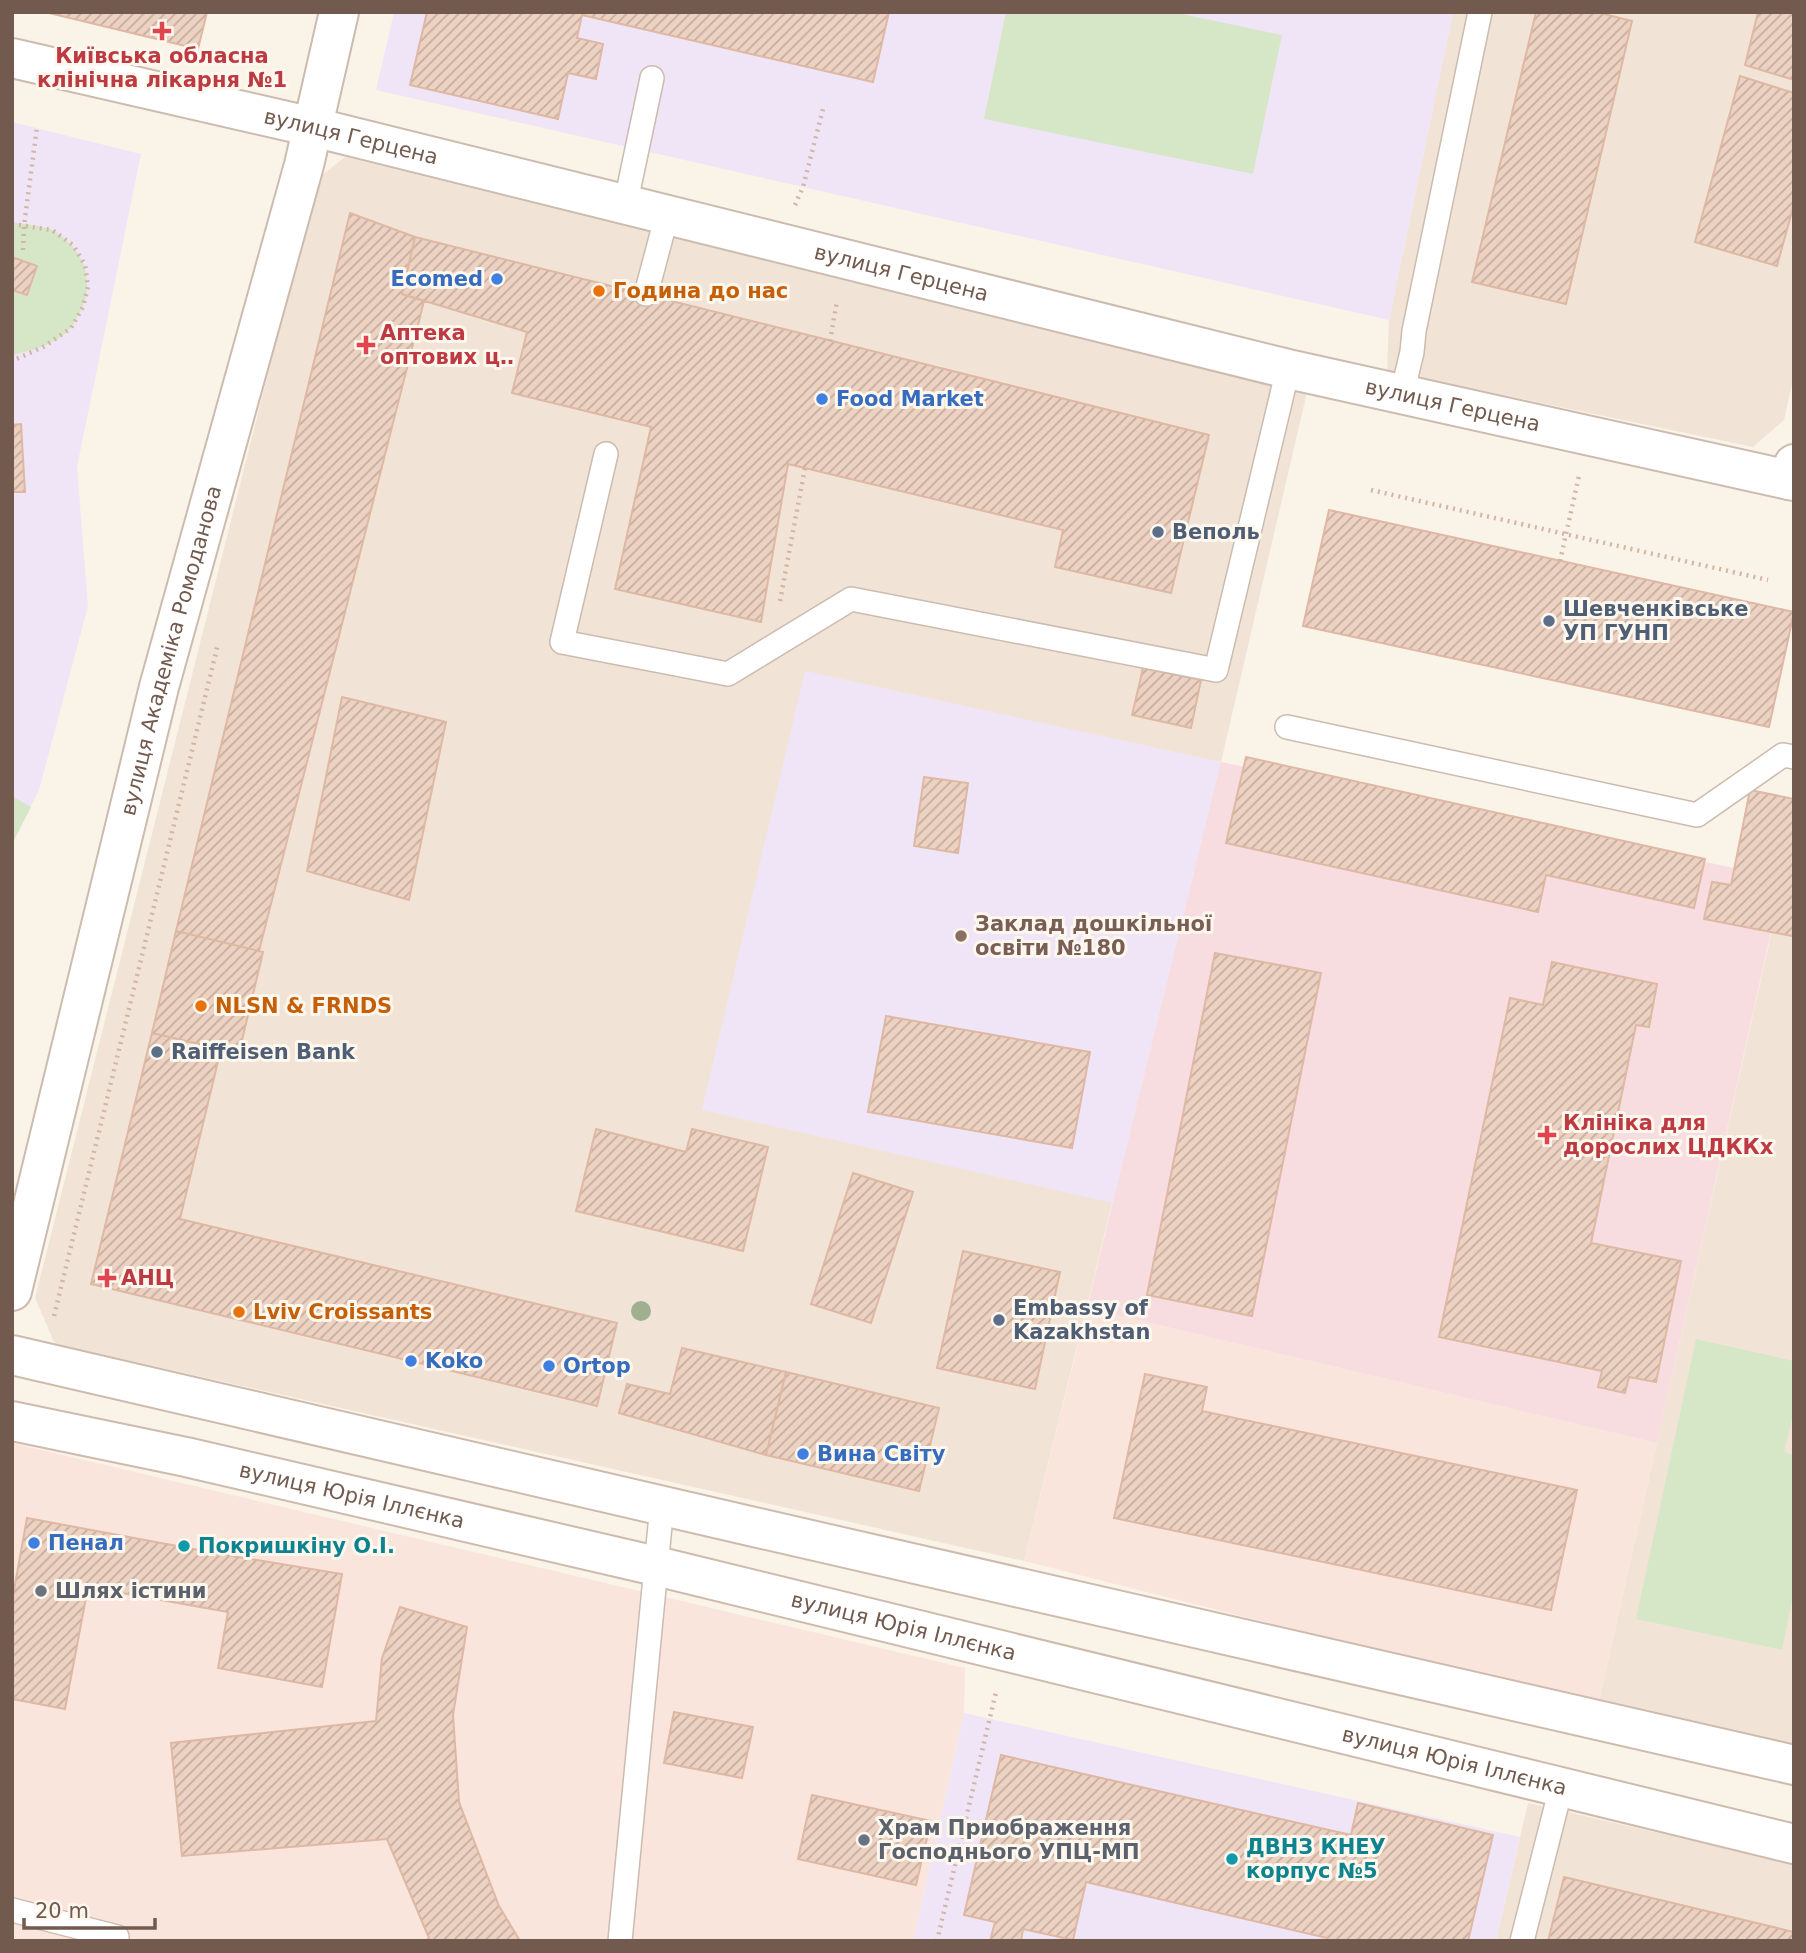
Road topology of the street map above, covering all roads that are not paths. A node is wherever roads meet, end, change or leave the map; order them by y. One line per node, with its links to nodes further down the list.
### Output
1 (339, 12): 5 (main road, вулиця Академіка Ромоданова)
2 (1480, 12): 10 (lane)
3 (12, 58): 5 (main road, вулиця Герцена)
4 (652, 78): 6 (lane)
5 (313, 127): 6 (main road, вулиця Герцена); 15 (main road, вулиця Академіка Ромоданова)
6 (625, 205): 7 (main road, вулиця Герцена)
7 (667, 215): 8 (lane); 9 (main road, вулиця Герцена)
8 (646, 295)
9 (1289, 369): 10 (main road, вулиця Герцена); 11 (lane)
10 (1402, 394): 12 (main road, вулиця Герцена)
11 (606, 454)
12 (1792, 475)
13 (1287, 727): 14 (lane)
14 (1794, 757)
15 (12, 1291)
16 (12, 1355): 18 (main road)
17 (12, 1421): 19 (main road, вулиця Юрія Іллєнка)
18 (662, 1505): 19 (lane); 20 (main road)
19 (656, 1566): 21 (main road, вулиця Юрія Іллєнка); 25 (lane)
20 (1794, 1765)
21 (1561, 1788): 22 (main road, вулиця Юрія Іллєнка); 26 (lane)
22 (1794, 1844)
23 (12, 1910): 24 (lane)
24 (116, 1941)
25 (620, 1941)
26 (1522, 1941)

